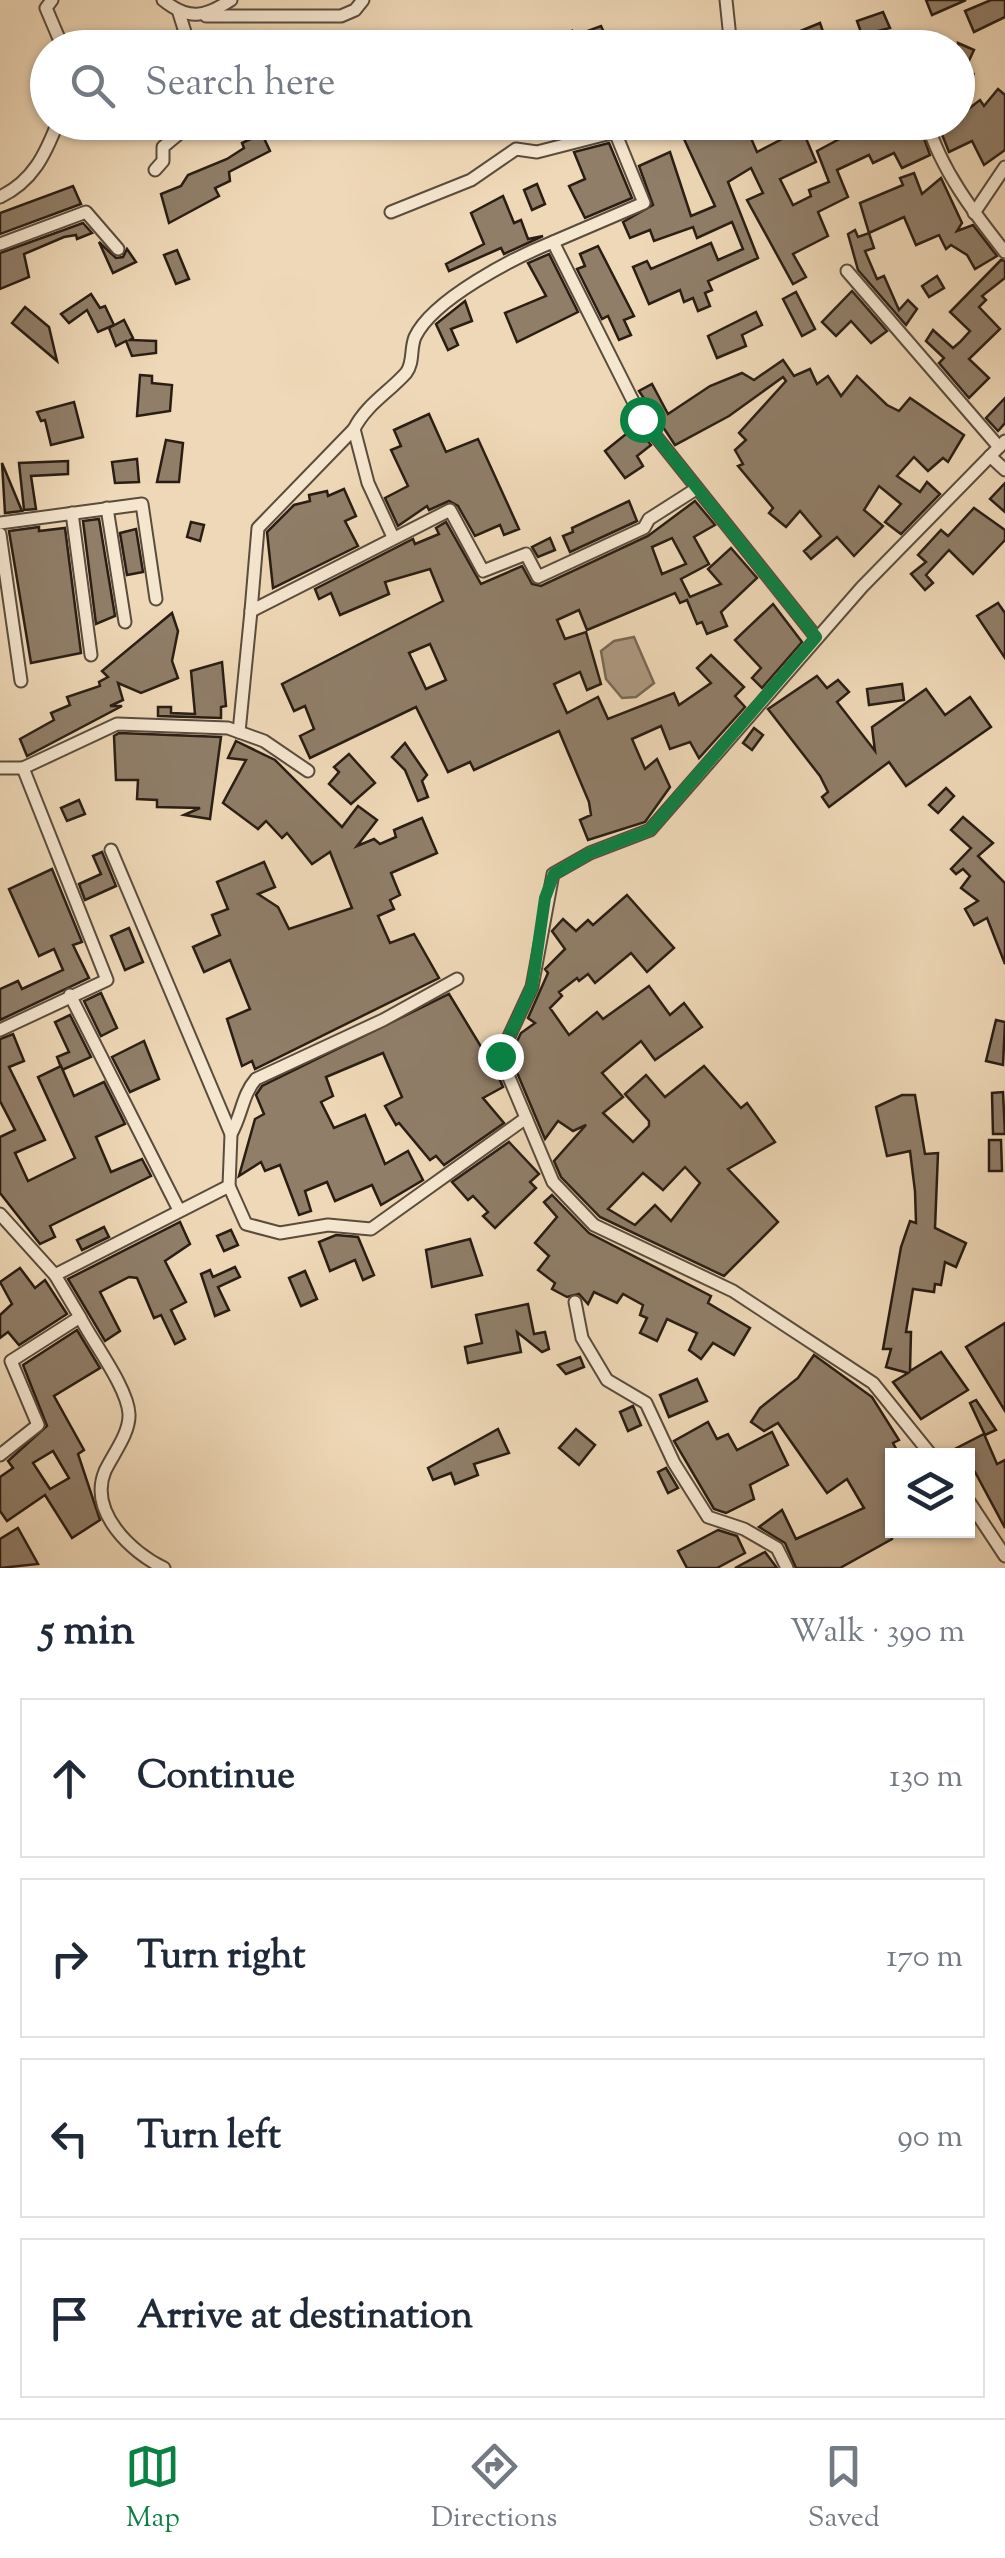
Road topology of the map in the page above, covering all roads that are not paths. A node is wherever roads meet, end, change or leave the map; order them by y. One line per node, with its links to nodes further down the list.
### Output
1 (52, 0): 8 (street)
2 (163, 0): 6 (street)
3 (232, 0): 7 (street)
4 (363, 0): 7 (street)
5 (726, 0): 10 (street)
6 (179, 13): 7 (street); 9 (street)
7 (206, 16)
8 (55, 30)
9 (184, 30)
10 (729, 30)
11 (51, 140): 18 (street)
12 (173, 140): 17 (street)
13 (575, 140): 19 (street)
14 (622, 140): 21 (street)
15 (934, 140): 20 (street)
16 (1005, 167): 20 (street)
17 (156, 170)
18 (0, 197)
19 (391, 212)
20 (974, 213): 24 (street)
21 (553, 242): 26 (street); 29 (street)
22 (0, 244): 23 (street)
23 (118, 249)
24 (1005, 252)
25 (847, 271): 27 (street)
26 (354, 430): 34 (street); 36 (street)
27 (998, 448): 28 (street); 38 (street)
28 (1005, 470)
29 (696, 489): 34 (street); 38 (street)
30 (107, 508): 31 (street); 35 (street); 37 (street)
31 (72, 513): 32 (street); 39 (street)
32 (0, 523)
33 (0, 534): 40 (street)
34 (393, 537): 36 (street)
35 (156, 598)
36 (252, 611): 41 (street)
37 (124, 622)
38 (816, 637): 49 (street)
39 (91, 656)
40 (22, 681)
41 (239, 732): 43 (street); 44 (street)
42 (0, 768): 43 (street)
43 (23, 768): 47 (street)
44 (308, 771)
45 (111, 850): 50 (street)
46 (457, 979): 50 (street)
47 (70, 995): 48 (street); 52 (street)
48 (0, 1030)
49 (526, 1118): 51 (street); 57 (street)
50 (232, 1134): 51 (street)
51 (229, 1186): 52 (street)
52 (179, 1210): 54 (street)
53 (0, 1214): 54 (street)
54 (55, 1274): 56 (street)
55 (576, 1302): 62 (street)
56 (80, 1317): 58 (street); 61 (street)
57 (926, 1448)
58 (0, 1455)
59 (975, 1511): 60 (street)
60 (1005, 1556)
61 (164, 1568)
62 (787, 1568)

